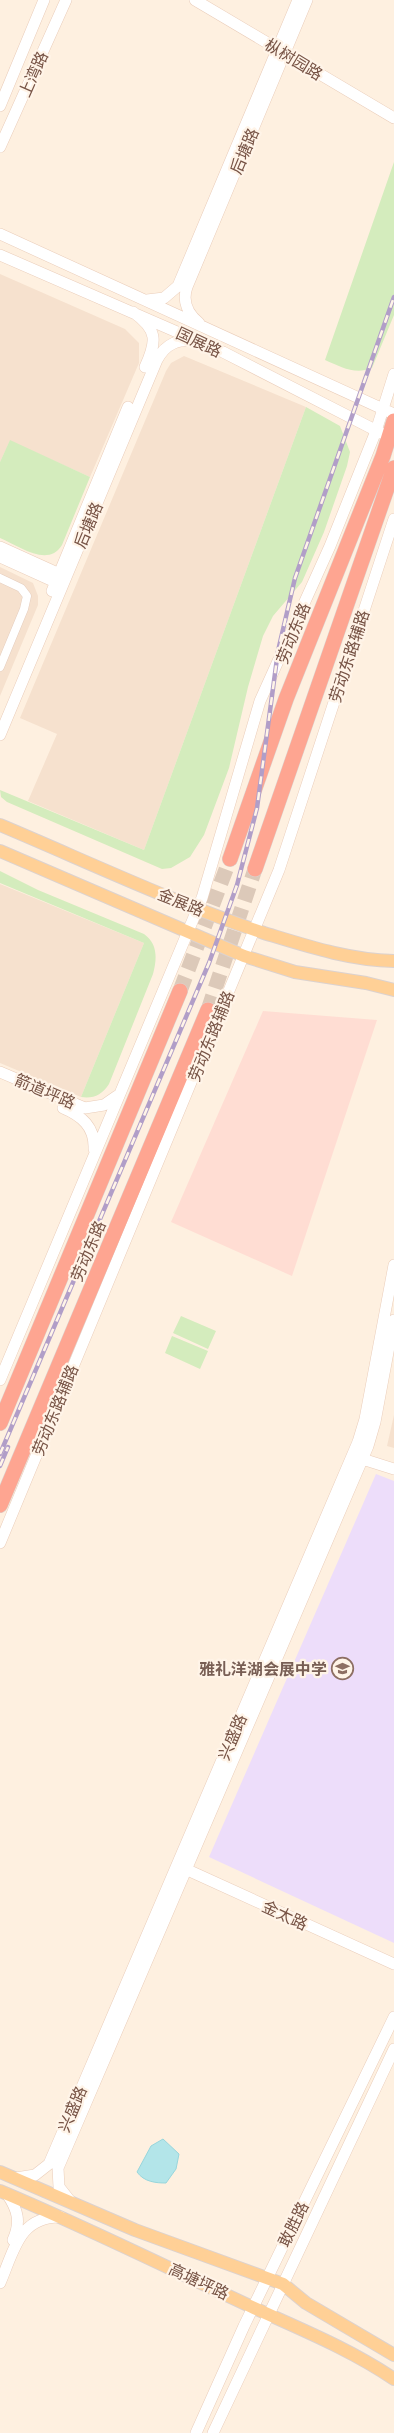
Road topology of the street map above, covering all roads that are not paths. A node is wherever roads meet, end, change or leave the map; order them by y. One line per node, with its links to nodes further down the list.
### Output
1 (44, 0): 8 (street, 上湾路)
2 (66, 0): 11 (street, 上湾路)
3 (195, 0): 7 (street, 枞树园路)
4 (202, 0): 7 (street, 枞树园路)
5 (298, 0): 7 (street, 后塘路)
6 (307, 0): 7 (street, 后塘路)
7 (281, 49): 9 (street, 枞树园路); 10 (street, 枞树园路); 14 (street, 后塘路); 16 (street, 后塘路)
8 (0, 106)
9 (394, 114)
10 (394, 118)
11 (0, 147)
12 (0, 234): 14 (street, 国展路)
13 (0, 255): 15 (street, 国展路)
14 (139, 298): 16 (street, 国展路)
15 (133, 312): 17 (street, 国展路); 28 (street, 后塘路)
16 (202, 326): 19 (street, 国展路)
17 (197, 341): 22 (street, 国展路); 28 (street, 后塘路)
18 (394, 374): 19 (street)
19 (383, 409): 20 (street, 国展路); 22 (street)
20 (394, 414)
21 (394, 421): 22 (highway, 劳动东路)
22 (386, 435): 34 (highway, 劳动东路); 36 (street)
23 (394, 468): 35 (highway)
24 (394, 520): 37 (street, 劳动东路辅路)
25 (0, 547): 28 (street)
26 (0, 557): 28 (street)
27 (0, 578): 29 (street)
28 (61, 579): 30 (street, 后塘路); 31 (street, 后塘路)
29 (0, 667)
30 (0, 716)
31 (0, 735)
32 (1, 824): 36 (main road, 金展路)
33 (0, 851): 38 (main road, 金展路)
34 (230, 859)
35 (256, 869)
36 (197, 909): 37 (main road, 金展路); 38 (street)
37 (255, 930): 39 (street, 劳动东路辅路); 40 (main road, 金展路)
38 (187, 932): 39 (main road, 金展路); 50 (street)
39 (244, 956): 43 (main road, 金展路); 60 (street, 劳动东路辅路)
40 (369, 960): 41 (main road, 金展路); 42 (main road, 金展路)
41 (394, 961)
42 (394, 965)
43 (366, 983): 44 (main road, 金展路); 45 (main road, 金展路)
44 (394, 985)
45 (394, 990)
46 (180, 991): 55 (highway, 劳动东路)
47 (208, 1010): 59 (highway, 劳动东路)
48 (0, 1072): 50 (street, 箭道坪路)
49 (0, 1080): 51 (street, 箭道坪路)
50 (118, 1095): 51 (street)
51 (94, 1152): 54 (street)
52 (394, 1265): 56 (street, 兴盛路)
53 (394, 1320): 56 (street, 兴盛路)
54 (0, 1380)
55 (0, 1422)
56 (359, 1454): 57 (street); 58 (street); 61 (street, 兴盛路)
57 (394, 1460)
58 (394, 1468)
59 (0, 1505)
60 (0, 1543)
61 (183, 1864): 62 (street, 金太路); 63 (street, 金太路); 67 (street, 兴盛路); 69 (street, 兴盛路)
62 (394, 1957)
63 (394, 1964)
64 (394, 2017): 72 (street, 敢胜路)
65 (394, 2050): 74 (street, 敢胜路)
66 (0, 2172): 67 (main road, 高塘坪路)
67 (16, 2178): 69 (main road, 高塘坪路)
68 (3, 2193): 70 (main road, 高塘坪路); 71 (street)
69 (70, 2201): 72 (main road, 高塘坪路)
70 (62, 2217): 73 (street); 75 (main road, 高塘坪路)
71 (0, 2269)
72 (267, 2279): 74 (main road, 高塘坪路); 75 (street, 敢胜路)
73 (0, 2283)
74 (283, 2284): 76 (street, 敢胜路); 77 (main road, 高塘坪路)
75 (253, 2307): 76 (main road, 高塘坪路); 79 (street, 敢胜路)
76 (269, 2314): 78 (main road, 高塘坪路); 80 (street, 敢胜路)
77 (394, 2355)
78 (394, 2380)
79 (196, 2433)
80 (213, 2433)

